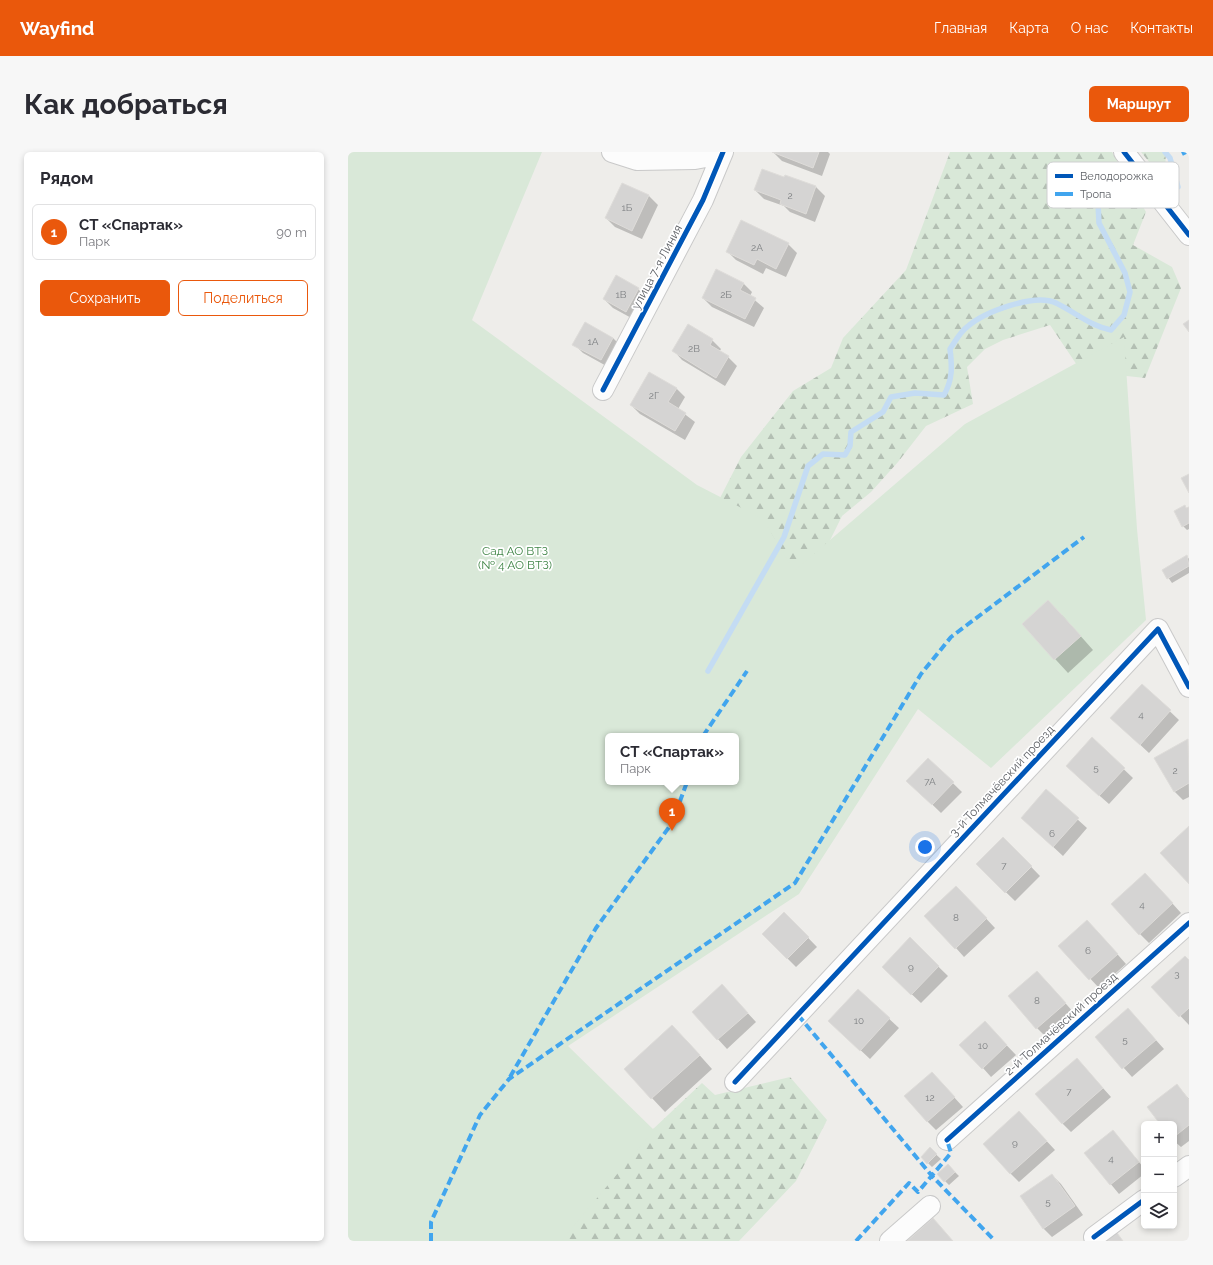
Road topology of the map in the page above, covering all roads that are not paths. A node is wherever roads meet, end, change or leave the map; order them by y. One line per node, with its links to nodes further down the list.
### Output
1 (612, 152): 3 (street)
2 (1124, 152): 4 (street)
3 (722, 153): 7 (street, улица 7-я Линия)
4 (1132, 162)
5 (1168, 208): 6 (street)
6 (1189, 235)
7 (603, 390)
8 (1189, 686): 10 (street, 3-й Толмачёвский проезд)
9 (1189, 923): 11 (street, 2-й Толмачёвский проезд)
10 (735, 1082)
11 (947, 1140)
12 (1189, 1166): 13 (street)
13 (1177, 1175)
14 (1141, 1202): 16 (street)
15 (930, 1206): 17 (street)
16 (1094, 1237)
17 (890, 1241)

